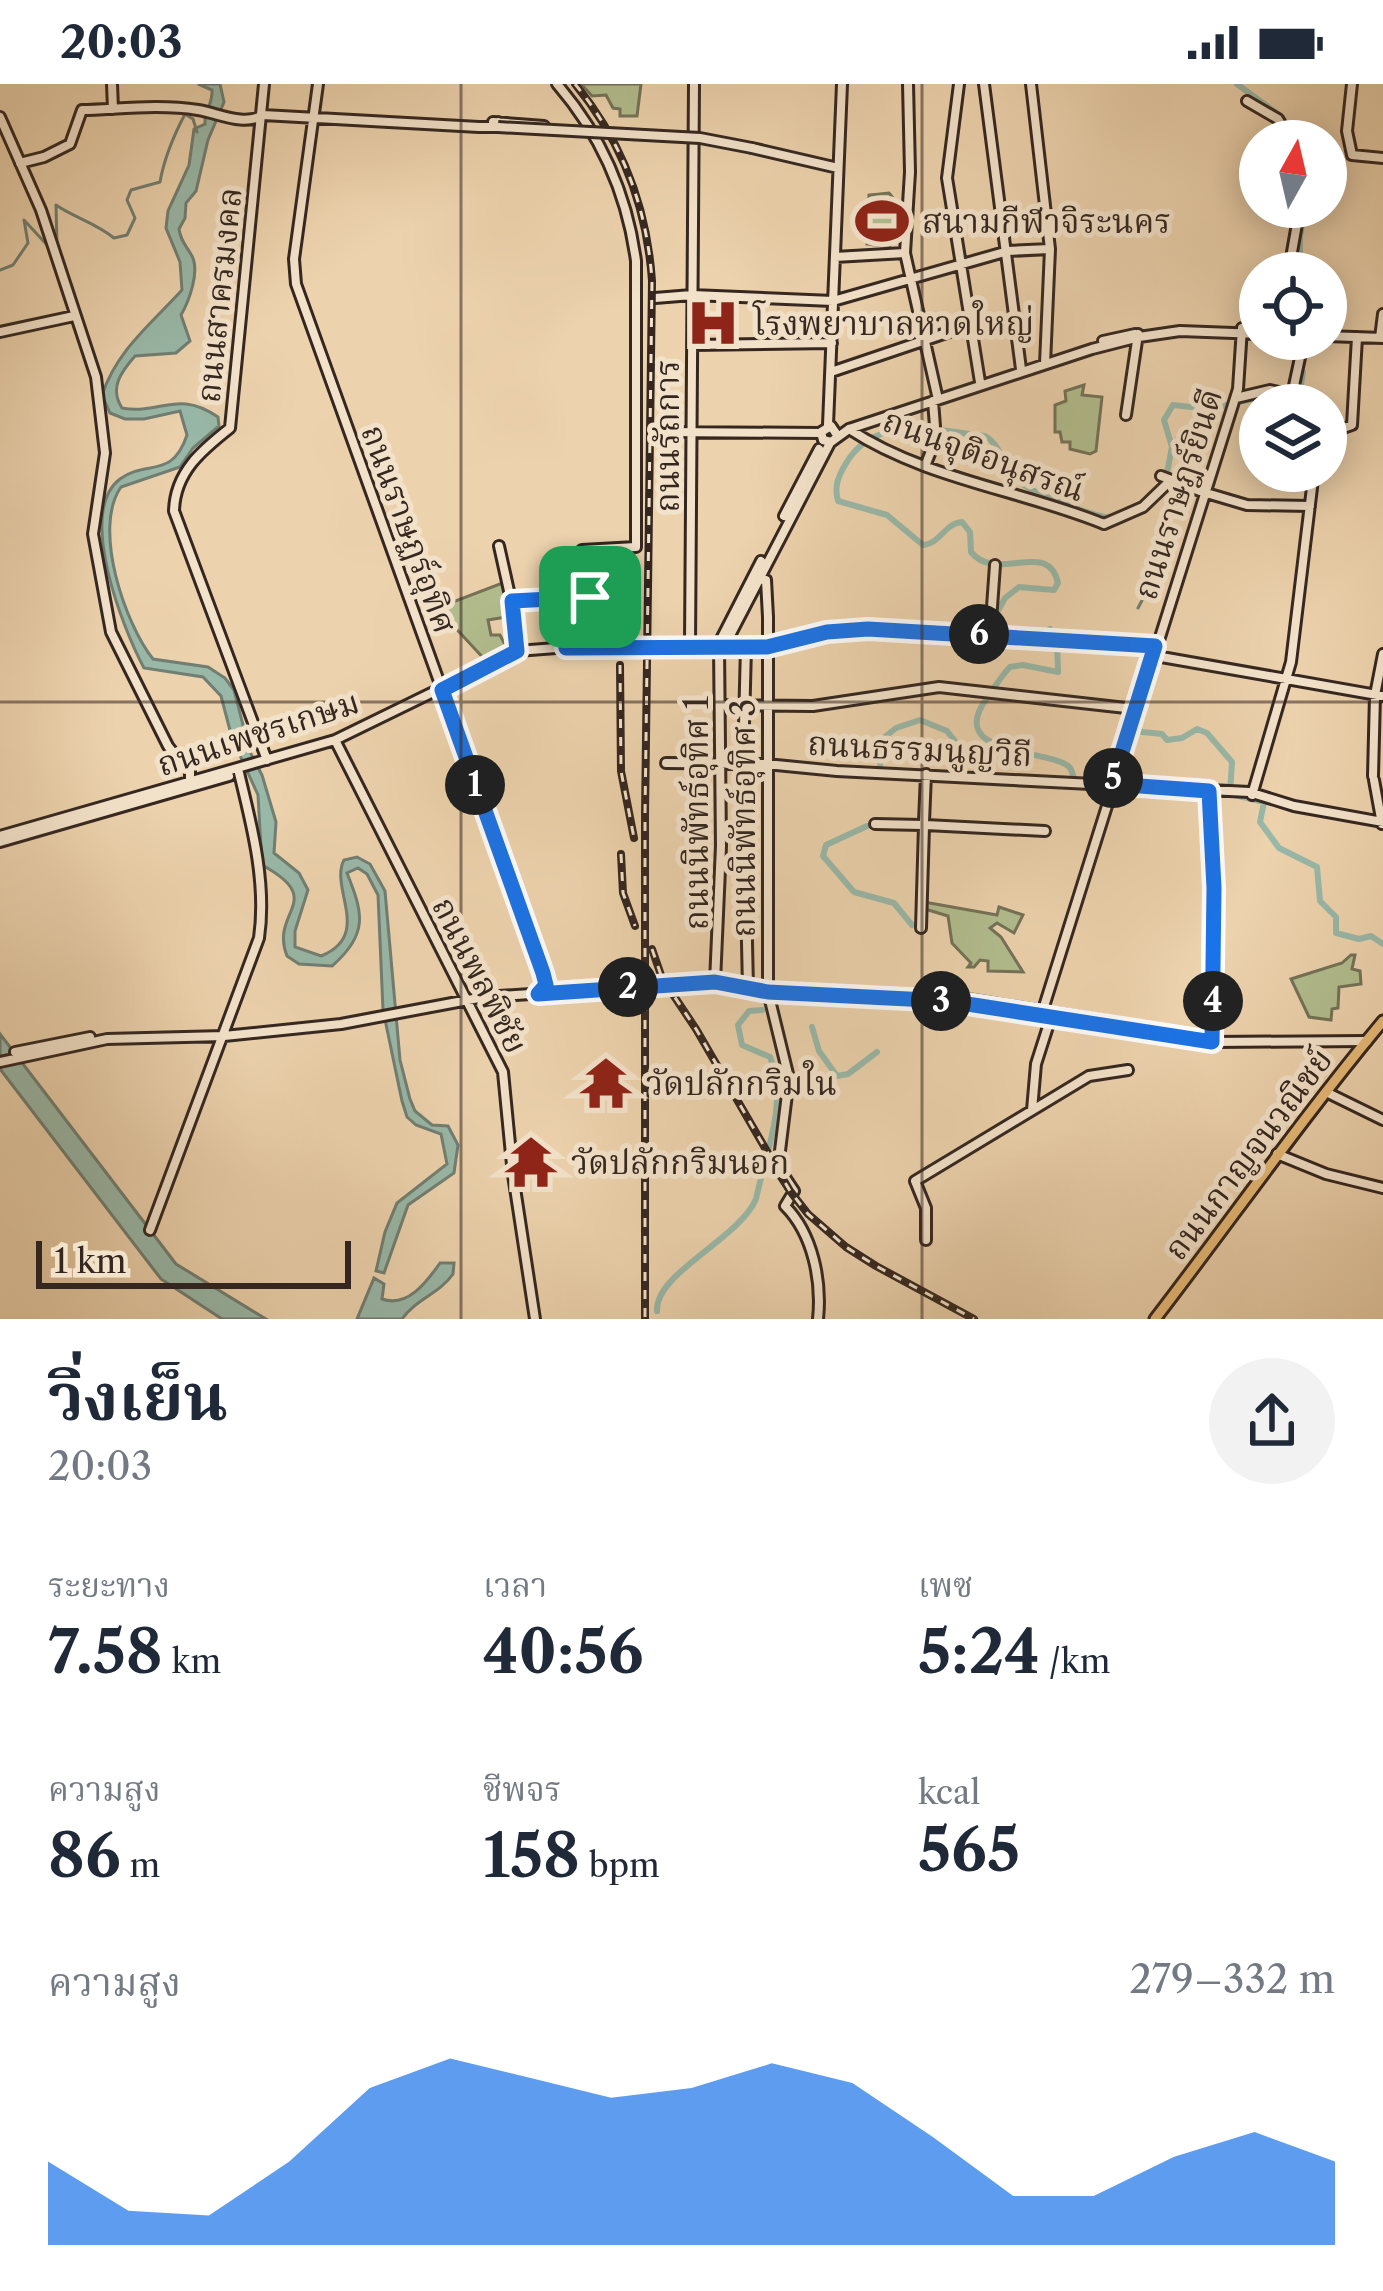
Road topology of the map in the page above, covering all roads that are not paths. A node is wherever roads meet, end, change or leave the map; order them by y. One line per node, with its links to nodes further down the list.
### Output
1 (112, 84): 13 (street)
2 (264, 84): 14 (street, ถนนสาครมงคล)
3 (320, 84): 16 (street, ถนนราษฏร์อุทิศ)
4 (557, 84): 19 (street)
5 (694, 84): 29 (street, ถนนรัถการ)
6 (842, 84): 22 (street)
7 (908, 84): 25 (street)
8 (959, 84): 27 (street)
9 (984, 84): 24 (street)
10 (1352, 84): 20 (street)
11 (1033, 85): 23 (street)
12 (1247, 100): 17 (street)
13 (113, 110): 14 (street); 21 (street)
14 (262, 114): 16 (street); 91 (street, ถนนสาครมงคล)
15 (0, 117): 21 (street)
16 (316, 118): 18 (street); 68 (street, ถนนราษฏร์อุทิศ)
17 (1279, 120)
18 (498, 125): 19 (street); 22 (street, bridge)
19 (592, 129): 30 (street)
20 (1383, 158)
21 (20, 163): 33 (street)
22 (838, 168): 26 (street)
23 (1050, 249): 24 (street); 46 (street)
24 (1007, 251): 27 (street); 47 (street)
25 (905, 253): 26 (street); 28 (street)
26 (834, 257): 31 (street)
27 (961, 266): 28 (street); 34 (street)
28 (910, 280): 31 (street); 42 (street)
29 (692, 295): 30 (street); 31 (street); 44 (street, ถนนรัถการ)
30 (650, 297): 69 (street)
31 (833, 302): 43 (street)
32 (1383, 314): 39 (street)
33 (74, 316): 36 (street); 99 (street)
34 (970, 325): 42 (street); 49 (street)
35 (1239, 331): 38 (street); 52 (street, ถนนราษฎร์ยินดี)
36 (0, 332)
37 (1347, 334): 39 (street)
38 (1138, 335): 46 (street); 55 (street)
39 (1381, 335): 41 (street)
40 (1347, 336): 41 (street)
41 (1357, 337): 56 (street)
42 (923, 340): 48 (street); 51 (street)
43 (832, 344): 44 (street); 48 (street)
44 (692, 345): 58 (street, ถนนรัถการ)
45 (1300, 360): 52 (street)
46 (1045, 362): 47 (street); 50 (street)
47 (1021, 369): 49 (street)
48 (831, 372): 60 (street)
49 (980, 382): 50 (street)
50 (969, 387): 51 (street)
51 (935, 398): 54 (street); 61 (street)
52 (1232, 398): 53 (street, ถนนราษฎร์ยินดี)
53 (1227, 411): 62 (street, ถนนราษฎร์ยินดี); 62 (street, ถนนราษฎร์ยินดี)
54 (890, 413): 57 (street); 60 (street)
55 (1126, 415)
56 (1347, 427)
57 (850, 429): 60 (street); 61 (street, ถนนจุติอนุสรณ์)
58 (691, 431): 59 (street); 60 (street); 74 (street, ถนนรัถการ)
59 (664, 432)
60 (829, 433): 67 (street); 75 (street)
61 (925, 466): 62 (street, ถนนจุติอนุสรณ์)
62 (1204, 492): 64 (street); 81 (street, ถนนราษฎร์ยินดี)
63 (1312, 492): 64 (street)
64 (1310, 506): 83 (street)
65 (499, 546): 70 (street)
66 (995, 567): 72 (street)
67 (758, 580): 75 (street); 77 (street, ถนนนิพัทธ์อุทิศ 3)
68 (410, 596): 71 (street, ถนนราษฏร์อุทิศ); 71 (street, ถนนราษฏร์อุทิศ)
69 (590, 597): 70 (street); 79 (street)
70 (512, 601): 80 (street)
71 (420, 626): 84 (street)
72 (990, 634): 77 (street); 81 (street)
73 (663, 645): 74 (street)
74 (690, 647): 75 (street)
75 (721, 647): 76 (street); 79 (street, ถนนเพชรเกษม, bridge); 86 (street, ถนนนิพัทธ์อุทิศ 1)
76 (746, 647): 77 (street); 87 (street)
77 (767, 647): 88 (street, ถนนนิพัทธ์อุทิศ 3)
78 (535, 649): 79 (street, ถนนเพชรเกษม); 80 (street, ถนนเพชรเกษม); 84 (street, ถนนเพชรเกษม)
79 (567, 649)
80 (517, 651): 84 (street, ถนนเพชรเกษม)
81 (1154, 651): 83 (street); 89 (street, ถนนราษฎร์ยินดี)
82 (1383, 654): 85 (street)
83 (1288, 678): 85 (street); 103 (street)
84 (443, 691): 90 (street, ถนนเพชรเกษม); 112 (street)
85 (1379, 694): 98 (street)
86 (721, 705): 87 (street); 93 (street, ถนนนิพัทธ์อุทิศ 1)
87 (746, 705): 88 (street); 94 (street)
88 (766, 706): 89 (street); 95 (street, ถนนนิพัทธ์อุทิศ 3)
89 (1133, 709): 100 (street, ถนนราษฎร์ยินดี)
90 (336, 742): 91 (street, ถนนเพชรเกษม); 114 (street, ถนนพลพิชัย)
91 (263, 763): 96 (street, ถนนเพชรเกษม)
92 (666, 763): 93 (street, ถนนธรรมนูญวิถี)
93 (722, 763): 94 (street, ถนนธรรมนูญวิถี); 110 (street, ถนนนิพัทธ์อุทิศ 1)
94 (743, 764): 95 (street, ถนนธรรมนูญวิถี); 111 (street)
95 (766, 764): 97 (street, ถนนธรรมนูญวิถี); 113 (street, ถนนนิพัทธ์อุทิศ 3)
96 (240, 772): 99 (street, ถนนเพชรเกษม); 102 (street, ถนนเพชรเกษม); 117 (street)
97 (926, 777): 100 (street, ถนนธรรมนูญวิถี); 105 (street)
98 (1376, 778): 106 (street)
99 (190, 782): 102 (street, ถนนเพชรเกษม)
100 (1112, 784): 101 (street, ถนนธรรมนูญวิถี); 115 (street, ถนนราษฎร์ยินดี)
101 (1209, 790): 103 (street, ถนนธรรมนูญวิถี); 119 (street)
102 (160, 793): 108 (street, ถนนเพชรเกษม)
103 (1252, 794): 106 (street, ถนนธรรมนูญวิถี)
104 (875, 824): 105 (street)
105 (924, 824): 107 (street); 109 (street)
106 (1383, 824)
107 (1045, 831)
108 (0, 839)
109 (921, 928)
110 (714, 981): 111 (street); 112 (street)
111 (748, 987): 113 (street)
112 (548, 989): 114 (street)
113 (768, 991): 115 (street); 134 (street, ถนนนิพัทธ์อุทิศ 3)
114 (466, 1000): 117 (street); 133 (street, ถนนพลพิชัย)
115 (1043, 1014): 119 (street); 126 (street, ถนนราษฎร์ยินดี)
116 (1383, 1024): 120 (main road, ถนนกาญจนวณิชย์)
117 (225, 1035): 118 (street); 130 (street)
118 (96, 1038): 121 (street); 122 (street); 123 (street)
119 (1212, 1039): 120 (street)
120 (1365, 1042): 125 (main road, ถนนกาญจนวณิชย์); 128 (main road, ถนนกาญจนวณิชย์)
121 (15, 1052)
122 (0, 1060)
123 (22, 1061)
124 (1127, 1070): 126 (street)
125 (1328, 1093): 127 (street); 128 (main road, ถนนกาญจนวณิชย์)
126 (1033, 1112): 131 (street)
127 (1383, 1120)
128 (1278, 1154): 129 (street); 132 (main road, ถนนกาญจนวณิชย์)
129 (1383, 1188)
130 (151, 1230)
131 (926, 1240)
132 (1157, 1316)
133 (535, 1319)
134 (818, 1319)

